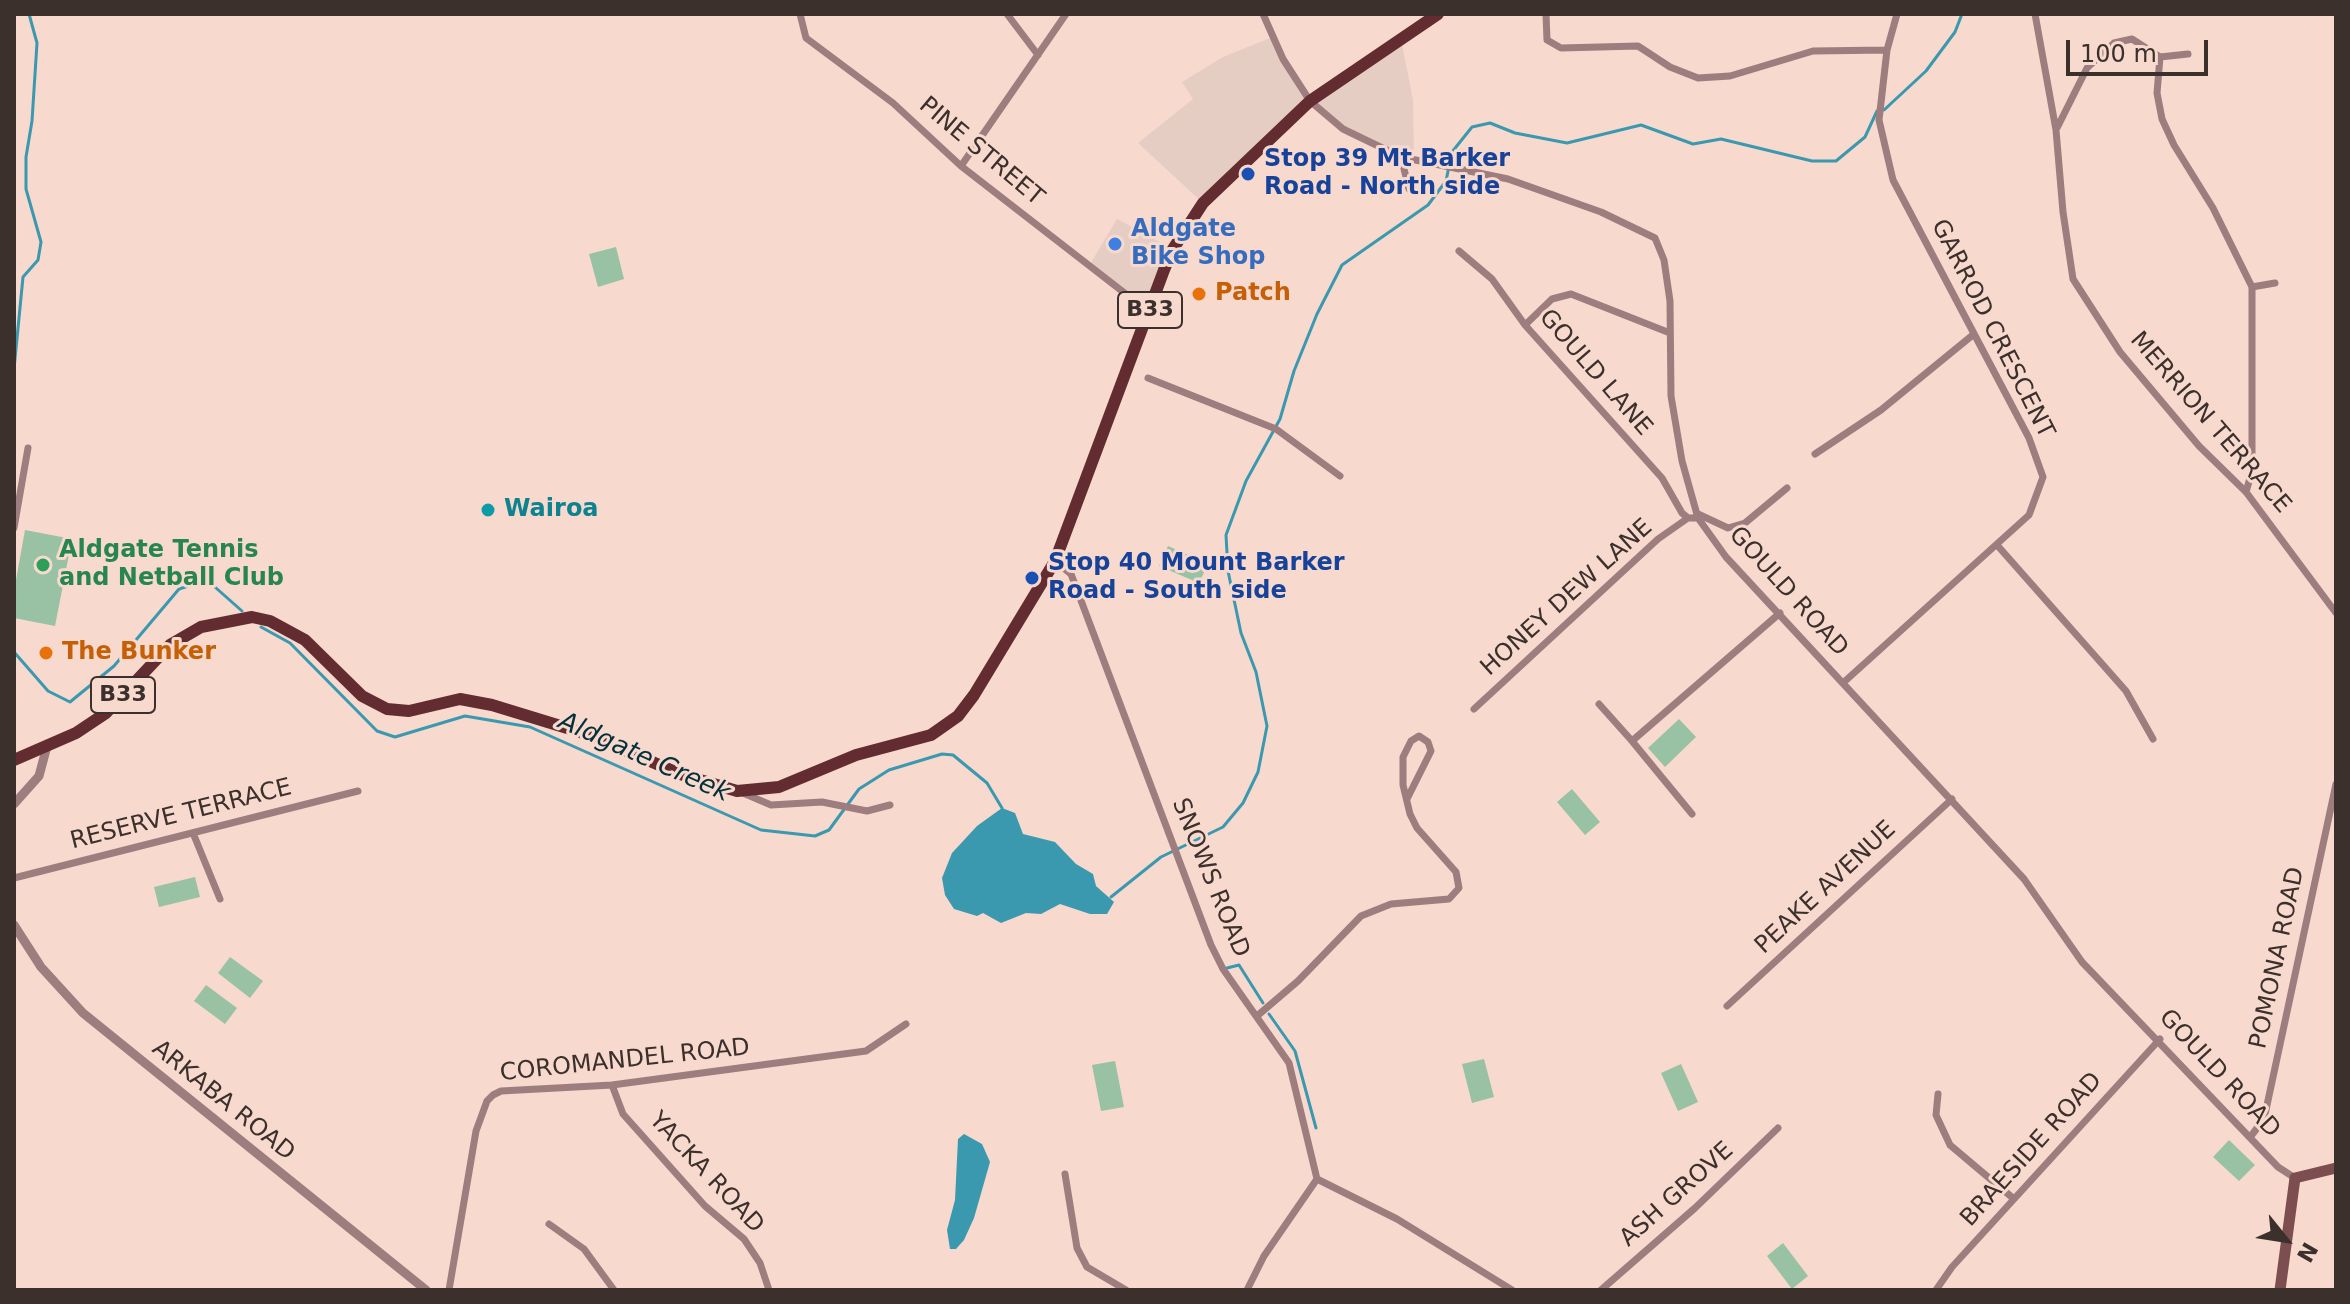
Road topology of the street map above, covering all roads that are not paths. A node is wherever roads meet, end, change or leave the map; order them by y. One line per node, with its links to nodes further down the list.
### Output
1 (800, 14): 16 (street, PINE STREET)
2 (1007, 14): 11 (street)
3 (1066, 14): 11 (street)
4 (1263, 14): 13 (street, GOULD ROAD)
5 (1438, 14): 13 (main road, B33)
6 (1546, 14): 9 (street)
7 (1897, 14): 9 (street, GARROD CRESCENT)
8 (2035, 14): 14 (street, MERRION TERRACE)
9 (1887, 50): 24 (street, GARROD CRESCENT)
10 (2188, 54): 12 (street)
11 (1038, 55): 16 (street)
12 (2160, 57): 14 (street); 20 (street)
13 (1310, 101): 15 (street, GOULD ROAD); 21 (main road, B33)
14 (2056, 130): 30 (street, MERRION TERRACE)
15 (1401, 157): 17 (street); 23 (street, GOULD ROAD)
16 (961, 166): 21 (street, PINE STREET)
17 (1409, 189)
18 (1459, 251): 22 (street, GOULD LANE)
19 (2275, 283): 20 (street)
20 (2252, 287): 30 (street)
21 (1149, 312): 34 (main road, B33)
22 (1525, 325): 23 (street); 31 (street, GOULD LANE)
23 (1670, 333): 31 (street, GOULD ROAD)
24 (1974, 334): 27 (street); 33 (street, GARROD CRESCENT)
25 (1148, 378): 28 (street)
26 (28, 448): 32 (street)
27 (1815, 454)
28 (1340, 476)
29 (1787, 488): 31 (street)
30 (2246, 492): 36 (street, MERRION TERRACE)
31 (1694, 516): 35 (street, GOULD ROAD); 39 (street, HONEY DEW LANE)
32 (14, 528)
33 (1997, 545): 37 (street, GARROD CRESCENT); 40 (street)
34 (1055, 561): 46 (main road, B33); 57 (street, SNOWS ROAD)
35 (1780, 613): 37 (street, GOULD ROAD); 41 (street)
36 (2336, 613)
37 (1844, 682): 48 (street, GOULD ROAD)
38 (1599, 704): 41 (street)
39 (1474, 709)
40 (2153, 739)
41 (1632, 741): 51 (street)
42 (47, 746): 43 (main road, B33); 46 (main road, B33); 49 (street)
43 (14, 759)
44 (2336, 784): 63 (street, POMONA ROAD)
45 (358, 791): 52 (street, RESERVE TERRACE)
46 (737, 791): 50 (street)
47 (1407, 799): 47 (street); 57 (street)
48 (1952, 799): 56 (street, PEAKE AVENUE); 59 (street, GOULD ROAD)
49 (14, 804)
50 (890, 805)
51 (1692, 814)
52 (193, 833): 53 (street, RESERVE TERRACE); 54 (street)
53 (14, 878)
54 (220, 899)
55 (14, 925): 70 (street, ARKABA ROAD)
56 (1727, 1006)
57 (1257, 1016): 67 (street, SNOWS ROAD)
58 (906, 1024): 60 (street, COROMANDEL ROAD)
59 (2160, 1039): 63 (street, GOULD ROAD); 68 (street, BRAESIDE ROAD)
60 (612, 1085): 71 (street, COROMANDEL ROAD); 73 (street, YACKA ROAD)
61 (1938, 1094): 68 (street)
62 (1778, 1128): 77 (street, ASH GROVE)
63 (2251, 1136): 66 (street, GOULD ROAD)
64 (2334, 1168): 66 (main road)
65 (1065, 1174): 74 (street)
66 (2295, 1178): 79 (main road)
67 (1317, 1179): 75 (street); 76 (street)
68 (2014, 1199): 78 (street, BRAESIDE ROAD)
69 (549, 1224): 72 (street)
70 (426, 1290)
71 (449, 1290)
72 (614, 1290)
73 (769, 1290)
74 (1126, 1290)
75 (1247, 1290)
76 (1512, 1290)
77 (1601, 1290)
78 (1936, 1290)
79 (2280, 1290)

